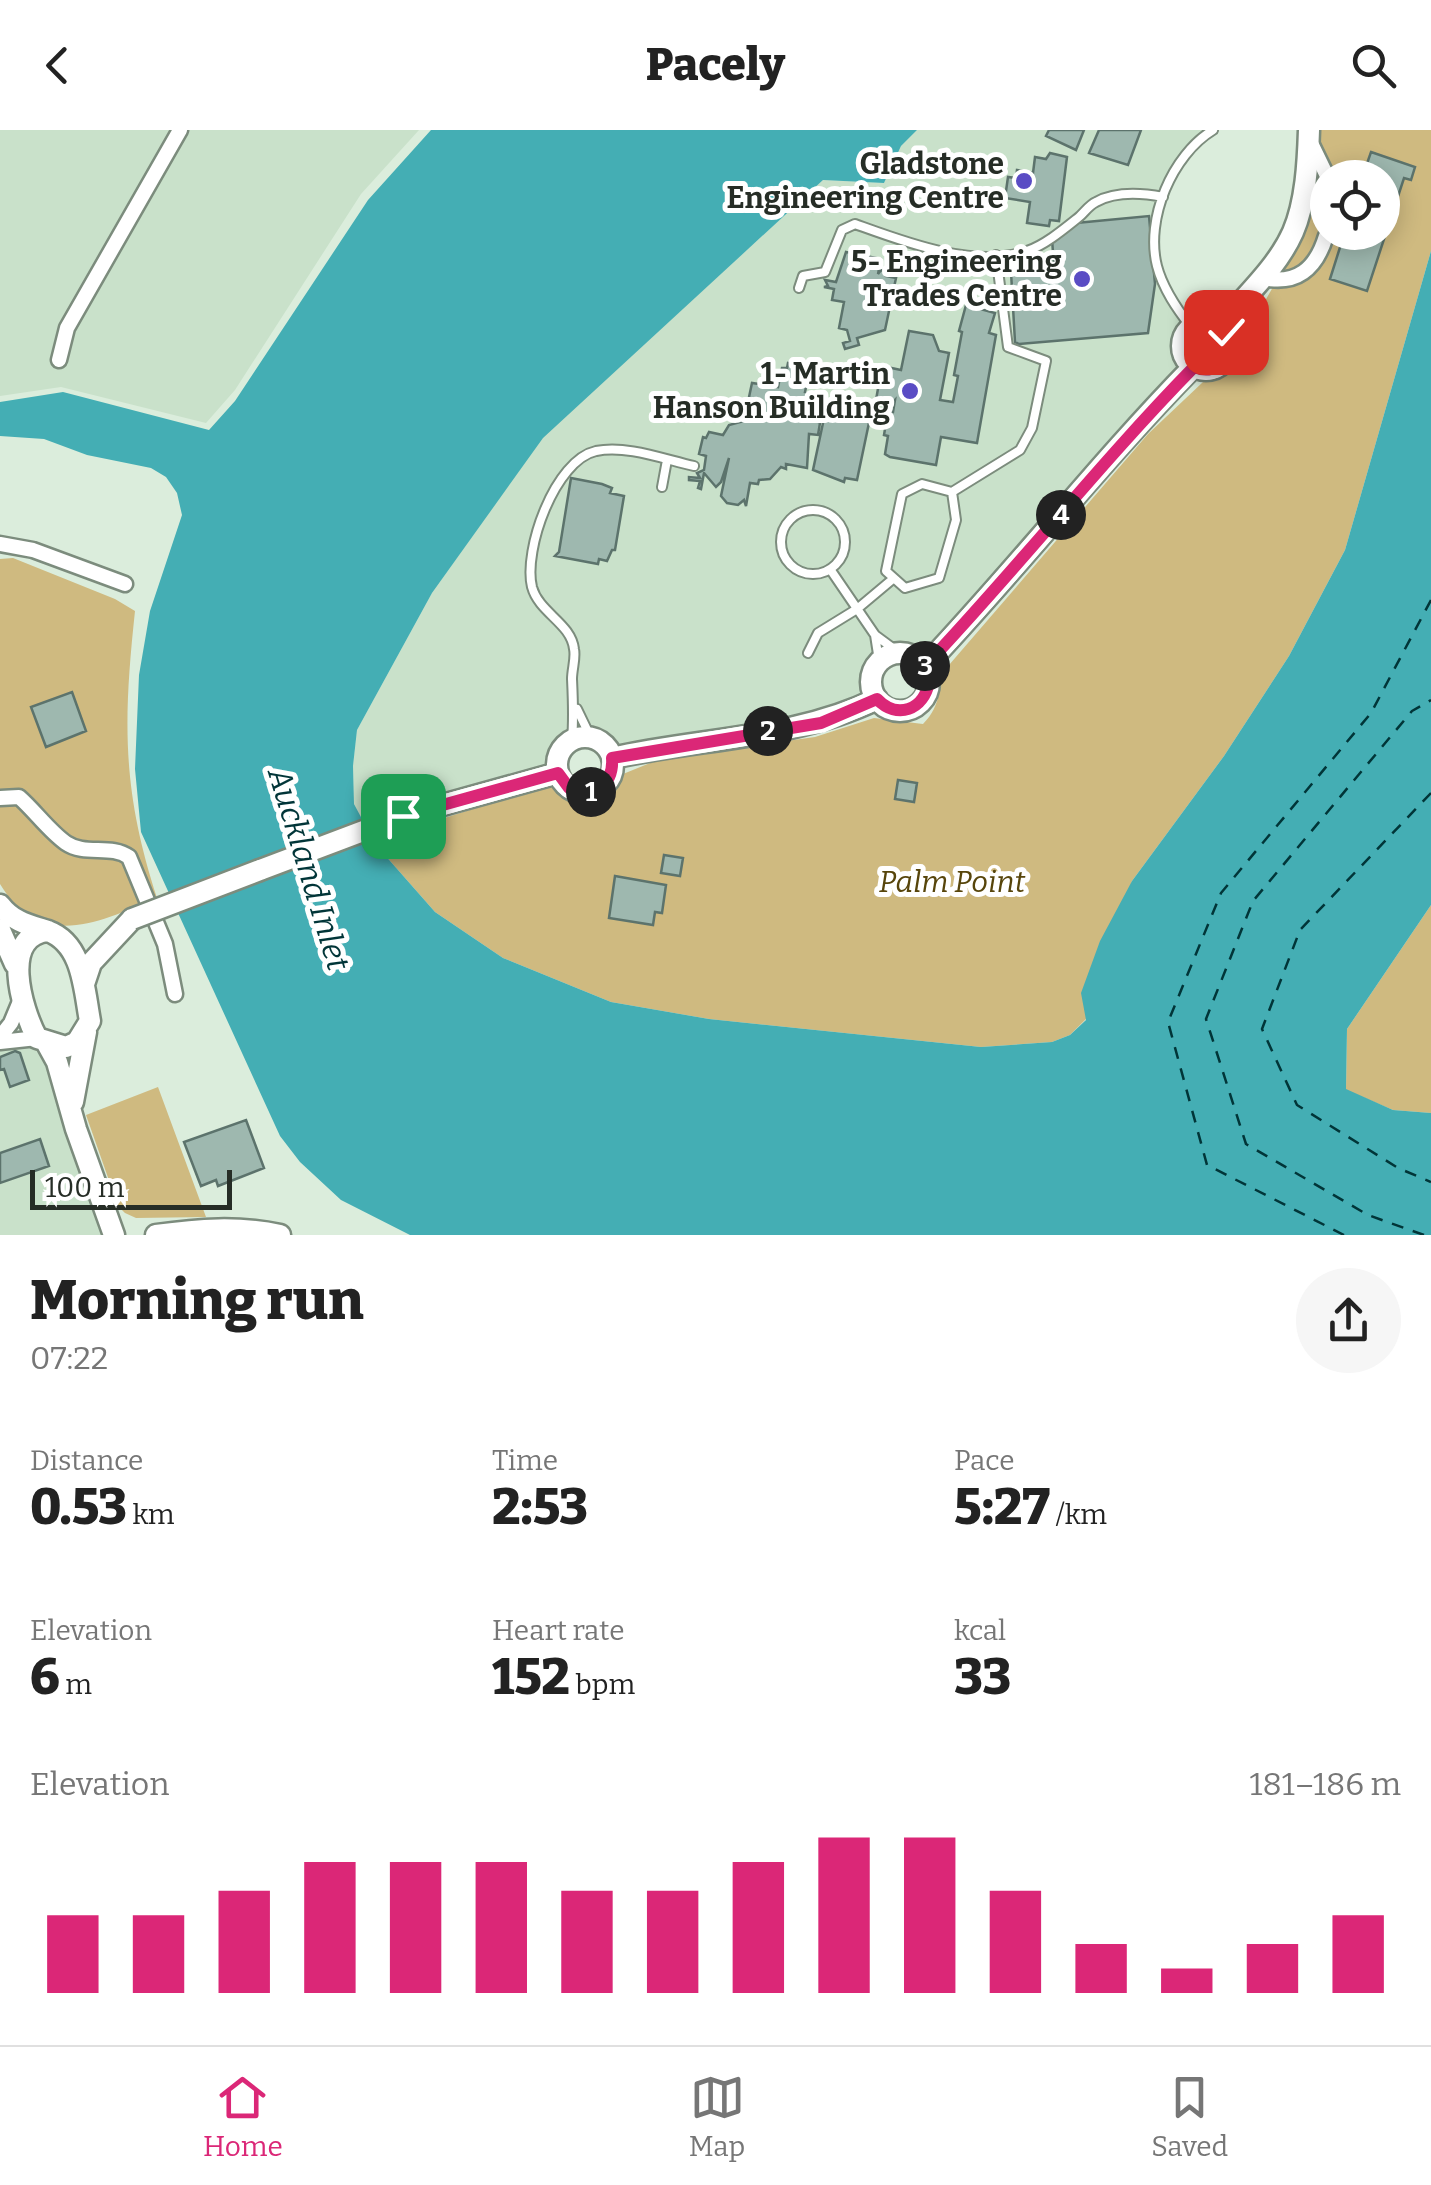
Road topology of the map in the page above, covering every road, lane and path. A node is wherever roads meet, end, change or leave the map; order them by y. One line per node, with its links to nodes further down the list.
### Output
1 (180, 130): 12 (street)
2 (1213, 130): 5 (lane)
3 (1309, 134): 4 (street); 8 (main road)
4 (1320, 160)
5 (1163, 197): 7 (lane); 11 (lane)
6 (1322, 250): 8 (street)
7 (996, 255): 9 (lane); 17 (lane)
8 (1263, 278): 10 (main road)
9 (799, 288)
10 (1220, 326): 11 (main road); 13 (main road)
11 (1190, 327): 13 (main road)
12 (58, 360)
13 (1194, 367): 26 (main road)
14 (667, 460): 15 (lane); 16 (lane); 28 (lane)
15 (694, 466)
16 (662, 487)
17 (952, 492): 20 (lane); 20 (lane)
18 (0, 544): 21 (street)
19 (830, 569): 19 (lane); 22 (lane)
20 (894, 578): 22 (lane)
21 (125, 584)
22 (857, 609): 23 (lane); 24 (lane)
23 (874, 635): 25 (lane); 25 (lane)
24 (808, 653)
25 (888, 656): 26 (main road); 27 (main road)
26 (925, 666): 27 (main road)
27 (877, 699): 30 (main road)
28 (575, 704): 29 (lane); 29 (lane)
29 (582, 739): 30 (main road); 31 (main road)
30 (612, 758): 31 (main road)
31 (558, 773): 34 (main road, bridge)
32 (0, 798): 40 (street)
33 (0, 905): 36 (main road)
34 (132, 919): 36 (main road); 38 (main road)
35 (0, 930): 37 (main road)
36 (53, 934): 37 (main road); 38 (main road)
37 (16, 966): 39 (main road)
38 (83, 988): 41 (main road)
39 (22, 994): 42 (street); 43 (main road)
40 (175, 994)
41 (86, 1031): 43 (main road); 44 (main road)
42 (0, 1040): 43 (street)
43 (42, 1040): 44 (main road)
44 (72, 1108): 45 (main road)
45 (114, 1235)
46 (156, 1235): 47 (main road)
47 (280, 1235)

